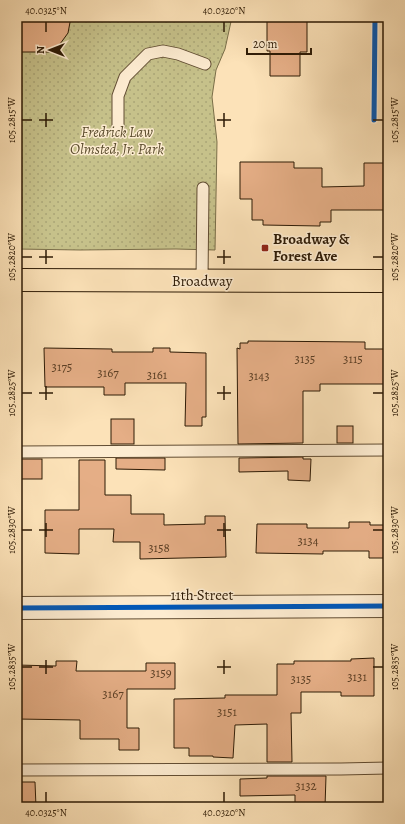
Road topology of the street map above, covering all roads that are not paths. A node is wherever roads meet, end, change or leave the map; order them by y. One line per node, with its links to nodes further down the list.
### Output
1 (205, 64): 2 (lane)
2 (118, 127)
3 (203, 188): 5 (lane)
4 (17, 280): 5 (main road, Broadway)
5 (202, 280): 6 (main road, Broadway)
6 (388, 281)
7 (388, 450): 8 (lane)
8 (17, 452)
9 (388, 606): 10 (street, 11th Street)
10 (17, 608)
11 (388, 768): 12 (lane)
12 (17, 770)

